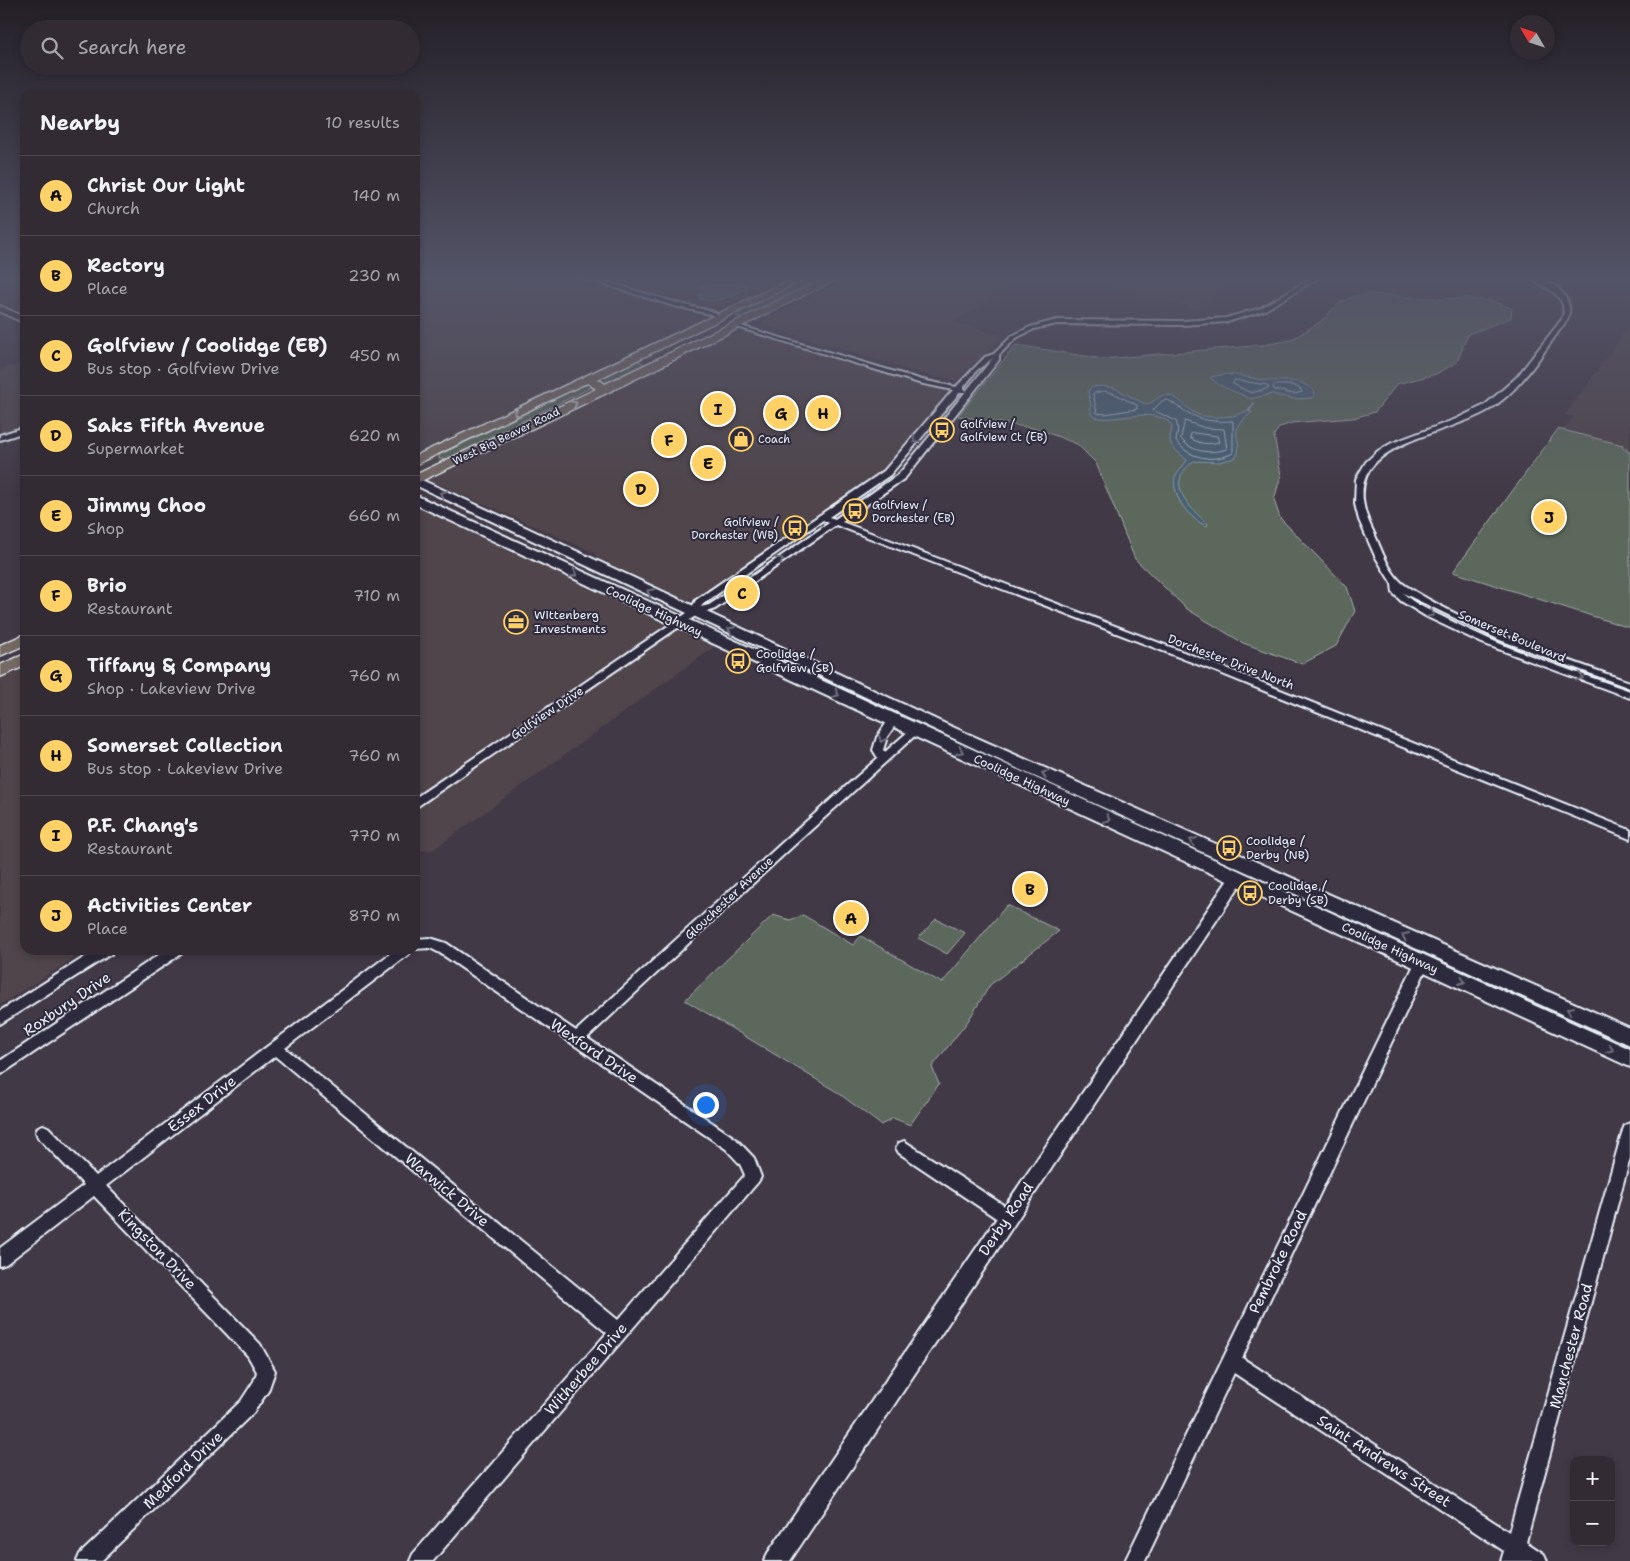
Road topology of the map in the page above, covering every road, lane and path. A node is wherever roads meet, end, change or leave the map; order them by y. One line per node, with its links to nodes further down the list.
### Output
1 (683, 351): 7 (main road, West Big Beaver Road)
2 (825, 351): 9 (street)
3 (1000, 351): 6 (street)
4 (1540, 351): 26 (street, Somerset Boulevard)
5 (645, 352): 7 (main road); 8 (main road, West Big Beaver Road)
6 (996, 355): 9 (street); 10 (street)
7 (657, 364): 11 (main road, West Big Beaver Road)
8 (582, 382): 11 (main road); 14 (main road, West Big Beaver Road, one-way to 14)
9 (960, 387): 10 (street); 22 (street, one-way to 22)
10 (973, 390): 23 (street)
11 (600, 391): 16 (main road, West Big Beaver Road, one-way to 11)
12 (20, 431): 13 (street)
13 (0, 438)
14 (429, 454): 15 (main road, West Big Beaver Road); 16 (main road)
15 (420, 458)
16 (445, 466): 17 (main road, West Big Beaver Road)
17 (420, 478)
18 (420, 483): 20 (main road, Coolidge Highway, one-way to 18)
19 (420, 500): 21 (main road, Coolidge Highway)
20 (472, 507): 21 (main road); 24 (main road, Coolidge Highway)
21 (451, 515): 25 (main road, Coolidge Highway)
22 (822, 517): 23 (street, Dorchester Drive North); 27 (street)
23 (834, 522): 27 (street, one-way to 23); 43 (street, Dorchester Drive North)
24 (572, 553): 25 (main road); 27 (main road, Coolidge Highway, one-way to 24)
25 (547, 560): 28 (main road, Coolidge Highway, one-way to 28)
26 (1396, 583): 35 (street, Somerset Boulevard); 36 (street, Somerset Boulevard, one-way to 36)
27 (694, 613): 28 (street, Golfview Drive); 33 (main road, Coolidge Highway, one-way to 27)
28 (680, 623): 34 (main road, Coolidge Highway); 40 (street, Golfview Drive)
29 (20, 641): 30 (main road)
30 (0, 650)
31 (20, 662): 32 (main road)
32 (0, 672)
33 (832, 677): 34 (main road); 41 (main road, Coolidge Highway, one-way to 33)
34 (811, 683): 37 (main road, Coolidge Highway, one-way to 37)
35 (1630, 685)
36 (1630, 695)
37 (893, 721): 38 (main road, Coolidge Highway); 39 (street, one-way to 39)
38 (915, 731): 39 (street, Glouchester Avenue); 42 (main road, Coolidge Highway, one-way to 42)
39 (883, 758): 52 (street, Glouchester Avenue)
40 (420, 801)
41 (1152, 822): 42 (main road); 51 (main road, Coolidge Highway, one-way to 41)
42 (1136, 832): 44 (main road, Coolidge Highway)
43 (1630, 835)
44 (1237, 878): 49 (main road, Coolidge Highway); 61 (street, Derby Road)
45 (420, 944): 52 (street, Wexford Drive)
46 (98, 955): 50 (street)
47 (169, 955): 55 (street, Roxbury Drive)
48 (397, 955): 53 (street, Essex Drive)
49 (1422, 963): 54 (main road, Coolidge Highway, one-way to 54); 64 (street, Pembroke Road)
50 (0, 1018)
51 (1630, 1037)
52 (577, 1039): 59 (street, Wexford Drive)
53 (275, 1048): 60 (street, Essex Drive); 63 (street, Warwick Drive)
54 (1630, 1058)
55 (0, 1069)
56 (1630, 1130): 66 (street, Manchester Road)
57 (43, 1132): 60 (street, Kingston Drive)
58 (904, 1148): 61 (street)
59 (753, 1177): 63 (street, Witherbee Drive)
60 (95, 1185): 62 (street, Essex Drive); 65 (street, Kingston Drive)
61 (1008, 1216): 69 (street, Derby Road)
62 (0, 1258)
63 (619, 1332): 68 (street, Witherbee Drive)
64 (1231, 1361): 66 (street, Saint Andrews Street); 70 (street, Pembroke Road)
65 (266, 1371): 67 (street, Medford Drive)
66 (1513, 1554): 71 (street, Saint Andrews Street)
67 (87, 1561)
68 (420, 1561)
69 (776, 1561)
70 (1135, 1561)
71 (1537, 1561)

